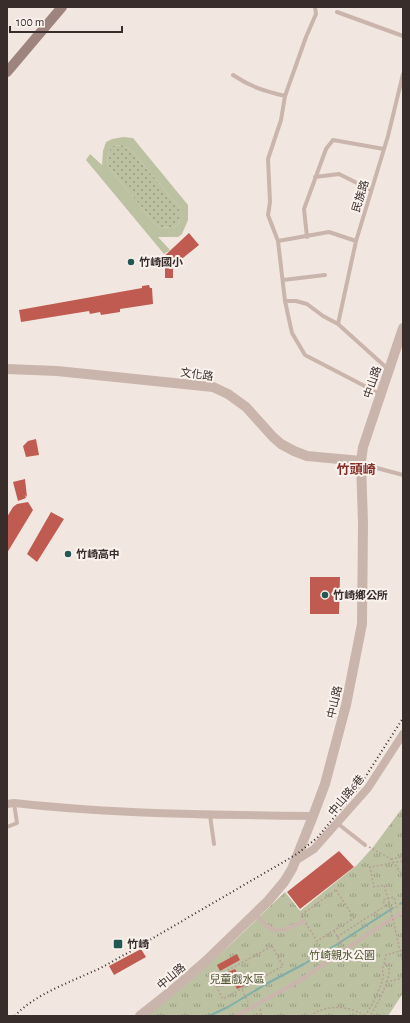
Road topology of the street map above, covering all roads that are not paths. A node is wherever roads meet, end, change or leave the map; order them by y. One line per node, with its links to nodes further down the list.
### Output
1 (62, 7): 5 (main road)
2 (315, 7): 8 (lane)
3 (337, 12): 4 (lane)
4 (403, 36)
5 (7, 72)
6 (403, 74): 9 (lane, 民族路)
7 (233, 75): 8 (lane)
8 (285, 96): 15 (lane)
9 (397, 99): 10 (lane); 11 (lane, 民族路)
10 (403, 100)
11 (384, 148): 12 (lane); 13 (lane, 民族路)
12 (315, 177): 13 (lane); 14 (lane)
13 (371, 190): 16 (lane, 民族路)
14 (307, 237): 15 (lane); 16 (lane)
15 (278, 241): 18 (lane)
16 (356, 242): 20 (lane, 民族路)
17 (325, 274): 18 (lane)
18 (282, 280): 19 (lane)
19 (285, 301): 20 (lane); 25 (lane)
20 (338, 324): 24 (lane)
21 (403, 328): 22 (street, 中山路)
22 (402, 339): 24 (street, 中山路)
23 (7, 369): 26 (street, 文化路)
24 (389, 370): 25 (street, 中山路)
25 (381, 395): 26 (street, 中山路)
26 (361, 461): 27 (lane); 31 (street, 中山路)
27 (403, 475)
28 (403, 734): 32 (street, 中山路6巷)
29 (11, 803): 30 (street); 33 (lane)
30 (210, 815): 31 (street); 34 (lane)
31 (313, 816): 36 (street, 中山路)
32 (337, 823): 35 (lane); 36 (street, 中山路6巷)
33 (7, 827)
34 (214, 844)
35 (365, 845)
36 (295, 862): 37 (street, 中山路)
37 (254, 913): 39 (lane); 40 (street, 中山路)
38 (401, 913): 41 (lane)
39 (304, 921)
40 (140, 1016)
41 (236, 1016)

